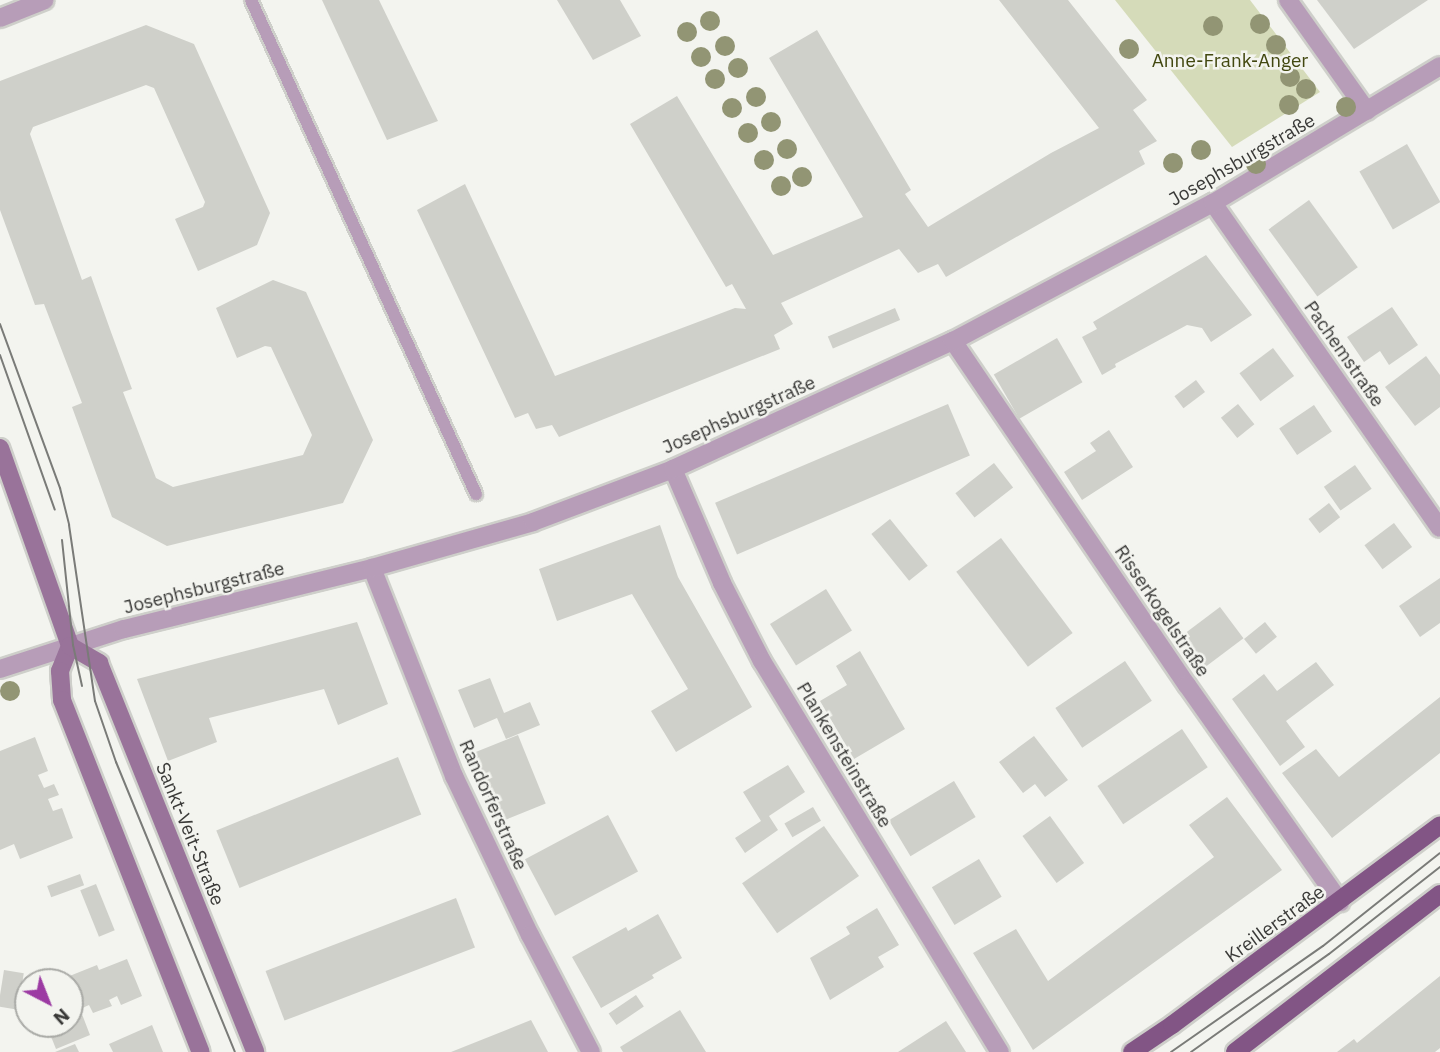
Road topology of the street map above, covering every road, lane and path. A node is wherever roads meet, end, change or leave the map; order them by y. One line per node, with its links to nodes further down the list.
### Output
1 (45, 0): 4 (street)
2 (251, 0): 11 (lane)
3 (1288, 0): 6 (street)
4 (0, 18)
5 (1440, 66): 6 (street, Josephsburgstraße)
6 (1367, 111): 7 (street, Josephsburgstraße)
7 (1213, 203): 8 (street, Josephsburgstraße); 12 (street, Pachemstraße)
8 (953, 341): 10 (street, Josephsburgstraße); 18 (street, Risserkogelstraße)
9 (0, 448): 14 (street)
10 (673, 468): 13 (street, Josephsburgstraße); 22 (street, Plankensteinstraße)
11 (476, 494)
12 (1440, 528)
13 (372, 568): 14 (street, Josephsburgstraße); 21 (street, Randorferstraße)
14 (70, 646): 15 (street, Josephsburgstraße); 19 (street); 20 (street, Sankt-Veit-Straße)
15 (0, 669)
16 (1440, 825): 18 (main road, Kreillerstraße)
17 (1440, 894): 24 (main road)
18 (1340, 902): 23 (main road, Kreillerstraße)
19 (201, 1052)
20 (255, 1052)
21 (591, 1052)
22 (1000, 1052)
23 (1132, 1052)
24 (1235, 1052)

